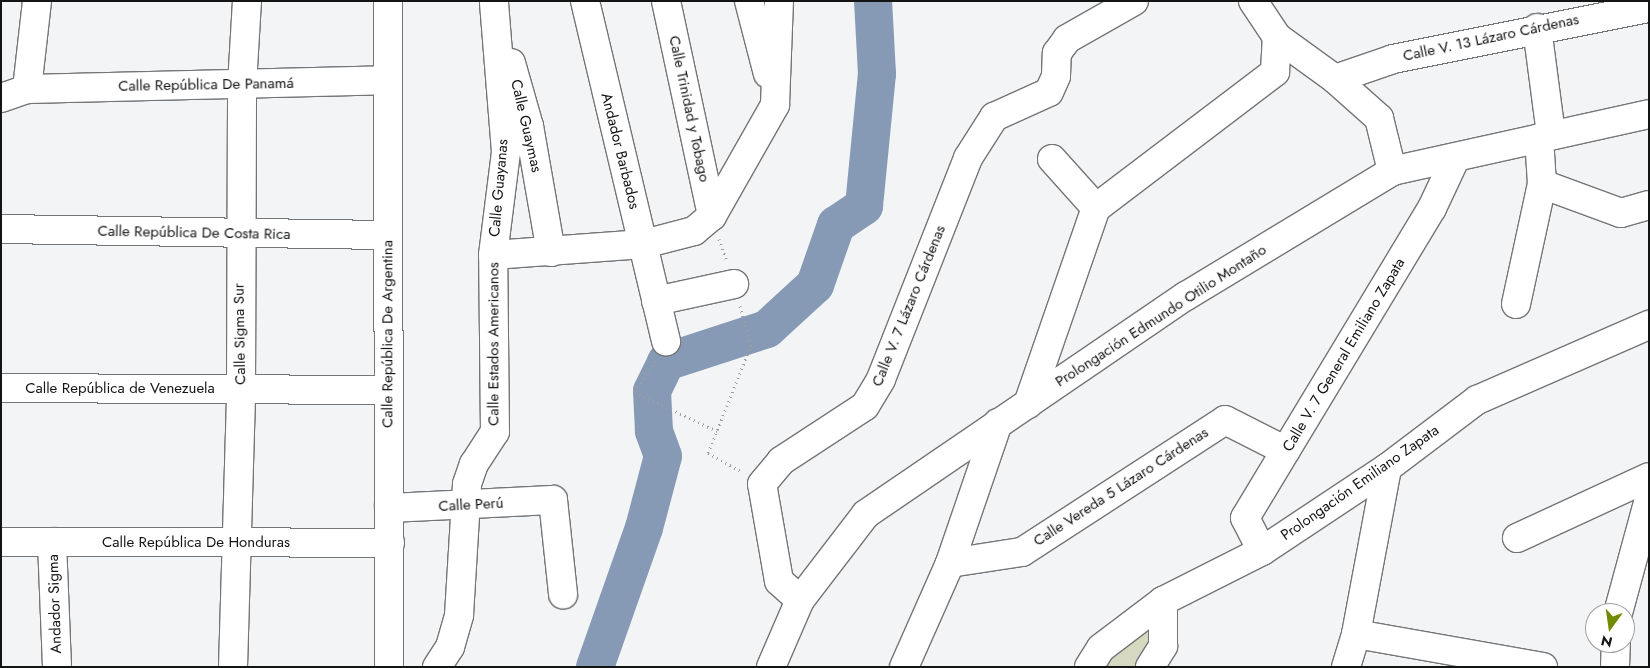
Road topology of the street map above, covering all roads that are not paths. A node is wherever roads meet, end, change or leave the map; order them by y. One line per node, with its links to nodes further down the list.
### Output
1 (37, 1): 17 (street)
2 (247, 1): 16 (street, Calle Sigma Sur)
3 (388, 1): 15 (street, Calle República De Argentina)
4 (494, 1): 33 (street, Calle Guaymas); 34 (street, Calle Guayanas)
5 (585, 1): 32 (street, Andador Barbados)
6 (666, 1): 28 (street, Calle Trinidad y Tobago)
7 (749, 1): 19 (street)
8 (779, 1): 19 (street, Calle Estados Americanos)
9 (1253, 1): 13 (street)
10 (1122, 3): 60 (street, Calle V. 7 Lázaro Cárdenas)
11 (1649, 8): 12 (street, Calle V. 13 Lázaro Cárdenas)
12 (1537, 28): 14 (street, Calle V. 13 Lázaro Cárdenas); 21 (street)
13 (1277, 37): 14 (street); 27 (street)
14 (1335, 79): 24 (street)
15 (386, 80): 16 (street, Calle República De Panamá); 31 (street, Calle República De Argentina)
16 (242, 85): 17 (street, Calle República De Panamá); 30 (street, Calle Sigma Sur)
17 (27, 90): 18 (street, Calle República De Panamá)
18 (1, 98)
19 (775, 105): 28 (street, Calle Estados Americanos)
20 (1649, 114): 21 (street, Prolongación Edmundo Otilio Montaño)
21 (1545, 137): 22 (street, Prolongación Edmundo Otilio Montaño); 25 (street)
22 (1456, 157): 24 (street, Prolongación Edmundo Otilio Montaño); 45 (street, Calle V. 7 General Emiliano Zapata)
23 (1052, 159): 27 (street)
24 (1392, 170): 43 (street, Prolongación Edmundo Otilio Montaño)
25 (1542, 184): 26 (street); 37 (street)
26 (1649, 205)
27 (1096, 208): 43 (street)
28 (712, 216): 32 (street, Calle Estados Americanos)
29 (1, 229): 30 (street, Calle República De Costa Rica)
30 (239, 235): 31 (street, Calle República De Costa Rica); 41 (street, Calle Sigma Sur)
31 (387, 235): 42 (street, Calle República De Argentina)
32 (644, 244): 33 (street, Calle Estados Americanos); 36 (street, Andador Barbados)
33 (551, 252): 34 (street, Calle Estados Americanos)
34 (493, 255): 49 (street, Calle Estados Americanos)
35 (734, 284): 36 (street)
36 (656, 301): 39 (street, Andador Barbados)
37 (1516, 304)
38 (1649, 325): 46 (street, Prolongación Emiliano Zapata)
39 (666, 342)
40 (1, 388): 41 (street, Calle República de Venezuela)
41 (241, 390): 42 (street, Calle República de Venezuela); 54 (street, Calle Sigma Sur)
42 (389, 390): 50 (street, Calle República De Argentina)
43 (1028, 404): 44 (street, Prolongación Edmundo Otilio Montaño)
44 (998, 424): 58 (street); 60 (street, Prolongación Edmundo Otilio Montaño)
45 (1286, 451): 56 (street, Calle V. 7 General Emiliano Zapata); 58 (street, Calle Vereda 5 Lázaro Cárdenas)
46 (1388, 468): 56 (street, Prolongación Emiliano Zapata); 63 (street)
47 (1649, 477): 51 (street)
48 (1649, 499): 57 (street)
49 (467, 506): 50 (street, Calle Perú); 59 (street, Calle Perú); 69 (street, Calle Estados Americanos)
50 (389, 508): 55 (street, Calle República De Argentina)
51 (1517, 538)
52 (1, 542): 53 (street, Calle República De Honduras)
53 (52, 542): 54 (street, Calle República De Honduras); 66 (street, Andador Sigma)
54 (237, 544): 55 (street, Calle República De Honduras); 67 (street, Calle Sigma Sur)
55 (390, 544): 68 (street, Calle República De Argentina)
56 (1262, 551): 61 (street, Prolongación Emiliano Zapata)
57 (1641, 558): 62 (street)
58 (950, 563): 71 (street)
59 (563, 594)
60 (800, 600): 70 (street, Prolongación Edmundo Otilio Montaño)
61 (1163, 602): 72 (street, Prolongación Emiliano Zapata); 73 (street)
62 (1622, 603)
63 (1356, 634): 65 (street); 74 (street)
64 (1616, 653): 76 (street)
65 (1484, 662): 75 (street)
66 (57, 667)
67 (233, 667)
68 (389, 667)
69 (437, 667)
70 (772, 667)
71 (904, 667)
72 (1089, 667)
73 (1150, 667)
74 (1346, 667)
75 (1543, 667)
76 (1615, 667)

